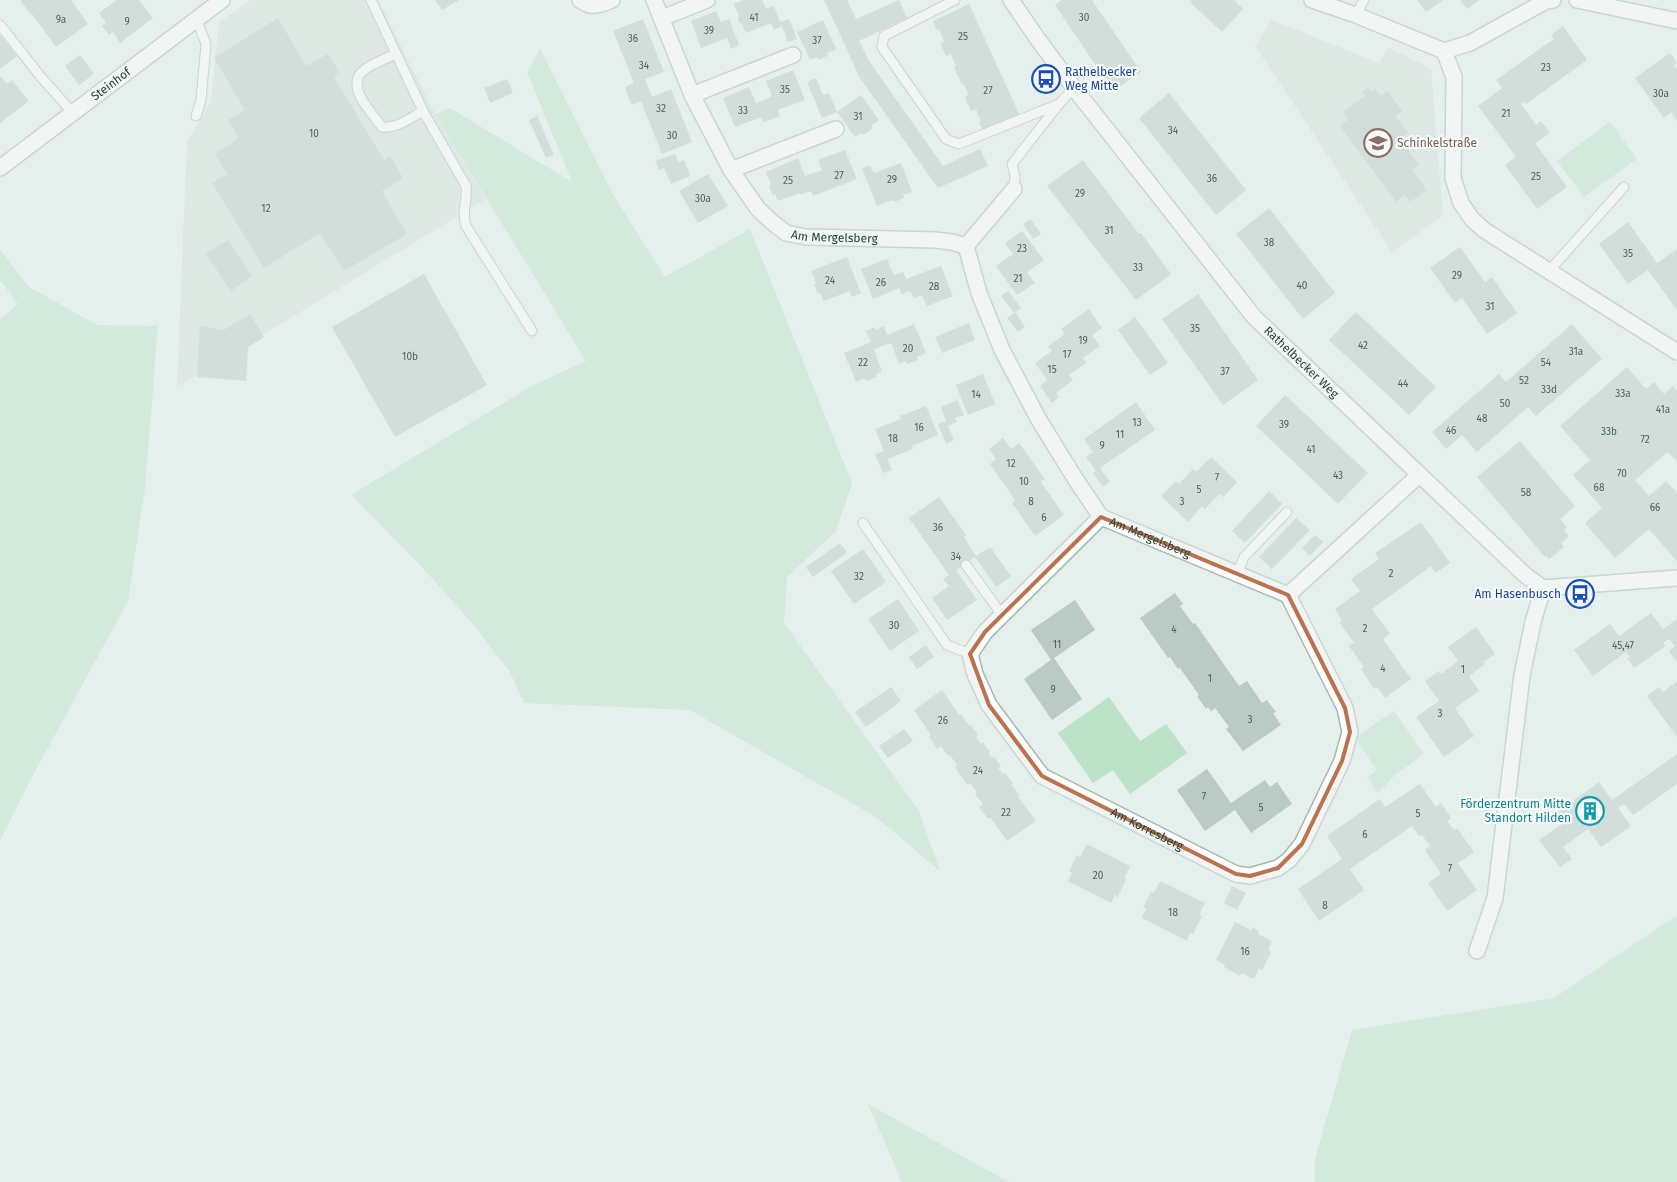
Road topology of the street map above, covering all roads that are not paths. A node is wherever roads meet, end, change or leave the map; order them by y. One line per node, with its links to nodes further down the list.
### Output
1 (222, 0): 14 (street, Steinhof)
2 (371, 0): 19 (lane)
3 (580, 0): 4 (street)
4 (612, 0)
5 (654, 0): 15 (street, Am Mergelsberg)
6 (707, 0): 15 (street)
7 (955, 0): 23 (lane)
8 (1011, 0): 21 (street, Rathelbecker Weg)
9 (1312, 0): 13 (street)
10 (1364, 0): 13 (lane)
11 (1553, 0): 18 (street)
12 (1577, 0): 16 (street)
13 (1356, 15): 18 (street)
14 (196, 18): 25 (street, Steinhof); 26 (lane)
15 (662, 18): 22 (street, Am Mergelsberg)
16 (1677, 21)
17 (0, 25): 25 (lane)
18 (1444, 51): 33 (street)
19 (396, 54): 24 (lane); 24 (lane)
20 (793, 55): 22 (street)
21 (1074, 88): 23 (lane); 36 (street, Rathelbecker Weg)
22 (692, 95): 29 (street, Am Mergelsberg)
23 (1059, 104): 31 (lane)
24 (423, 111): 34 (lane)
25 (72, 112): 28 (street, Steinhof)
26 (196, 116)
27 (836, 129): 29 (street)
28 (0, 168)
29 (731, 170): 32 (street, Am Mergelsberg)
30 (1624, 187): 33 (lane)
31 (1014, 189): 32 (street)
32 (966, 246): 38 (street, Am Mergelsberg)
33 (1549, 271): 35 (street)
34 (532, 331)
35 (1677, 352)
36 (1419, 475): 43 (street, Rathelbecker Weg); 44 (street)
37 (1287, 512): 41 (lane)
38 (1101, 518): 41 (street, Am Mergelsberg); 45 (street)
39 (863, 523): 46 (lane)
40 (966, 565): 45 (lane)
41 (1237, 574): 44 (street, Am Mergelsberg)
42 (1677, 578): 43 (street)
43 (1543, 588): 47 (street)
44 (1288, 595): 46 (street, Am Korresberg)
45 (1002, 615): 46 (street)
46 (970, 654)
47 (1477, 951)

